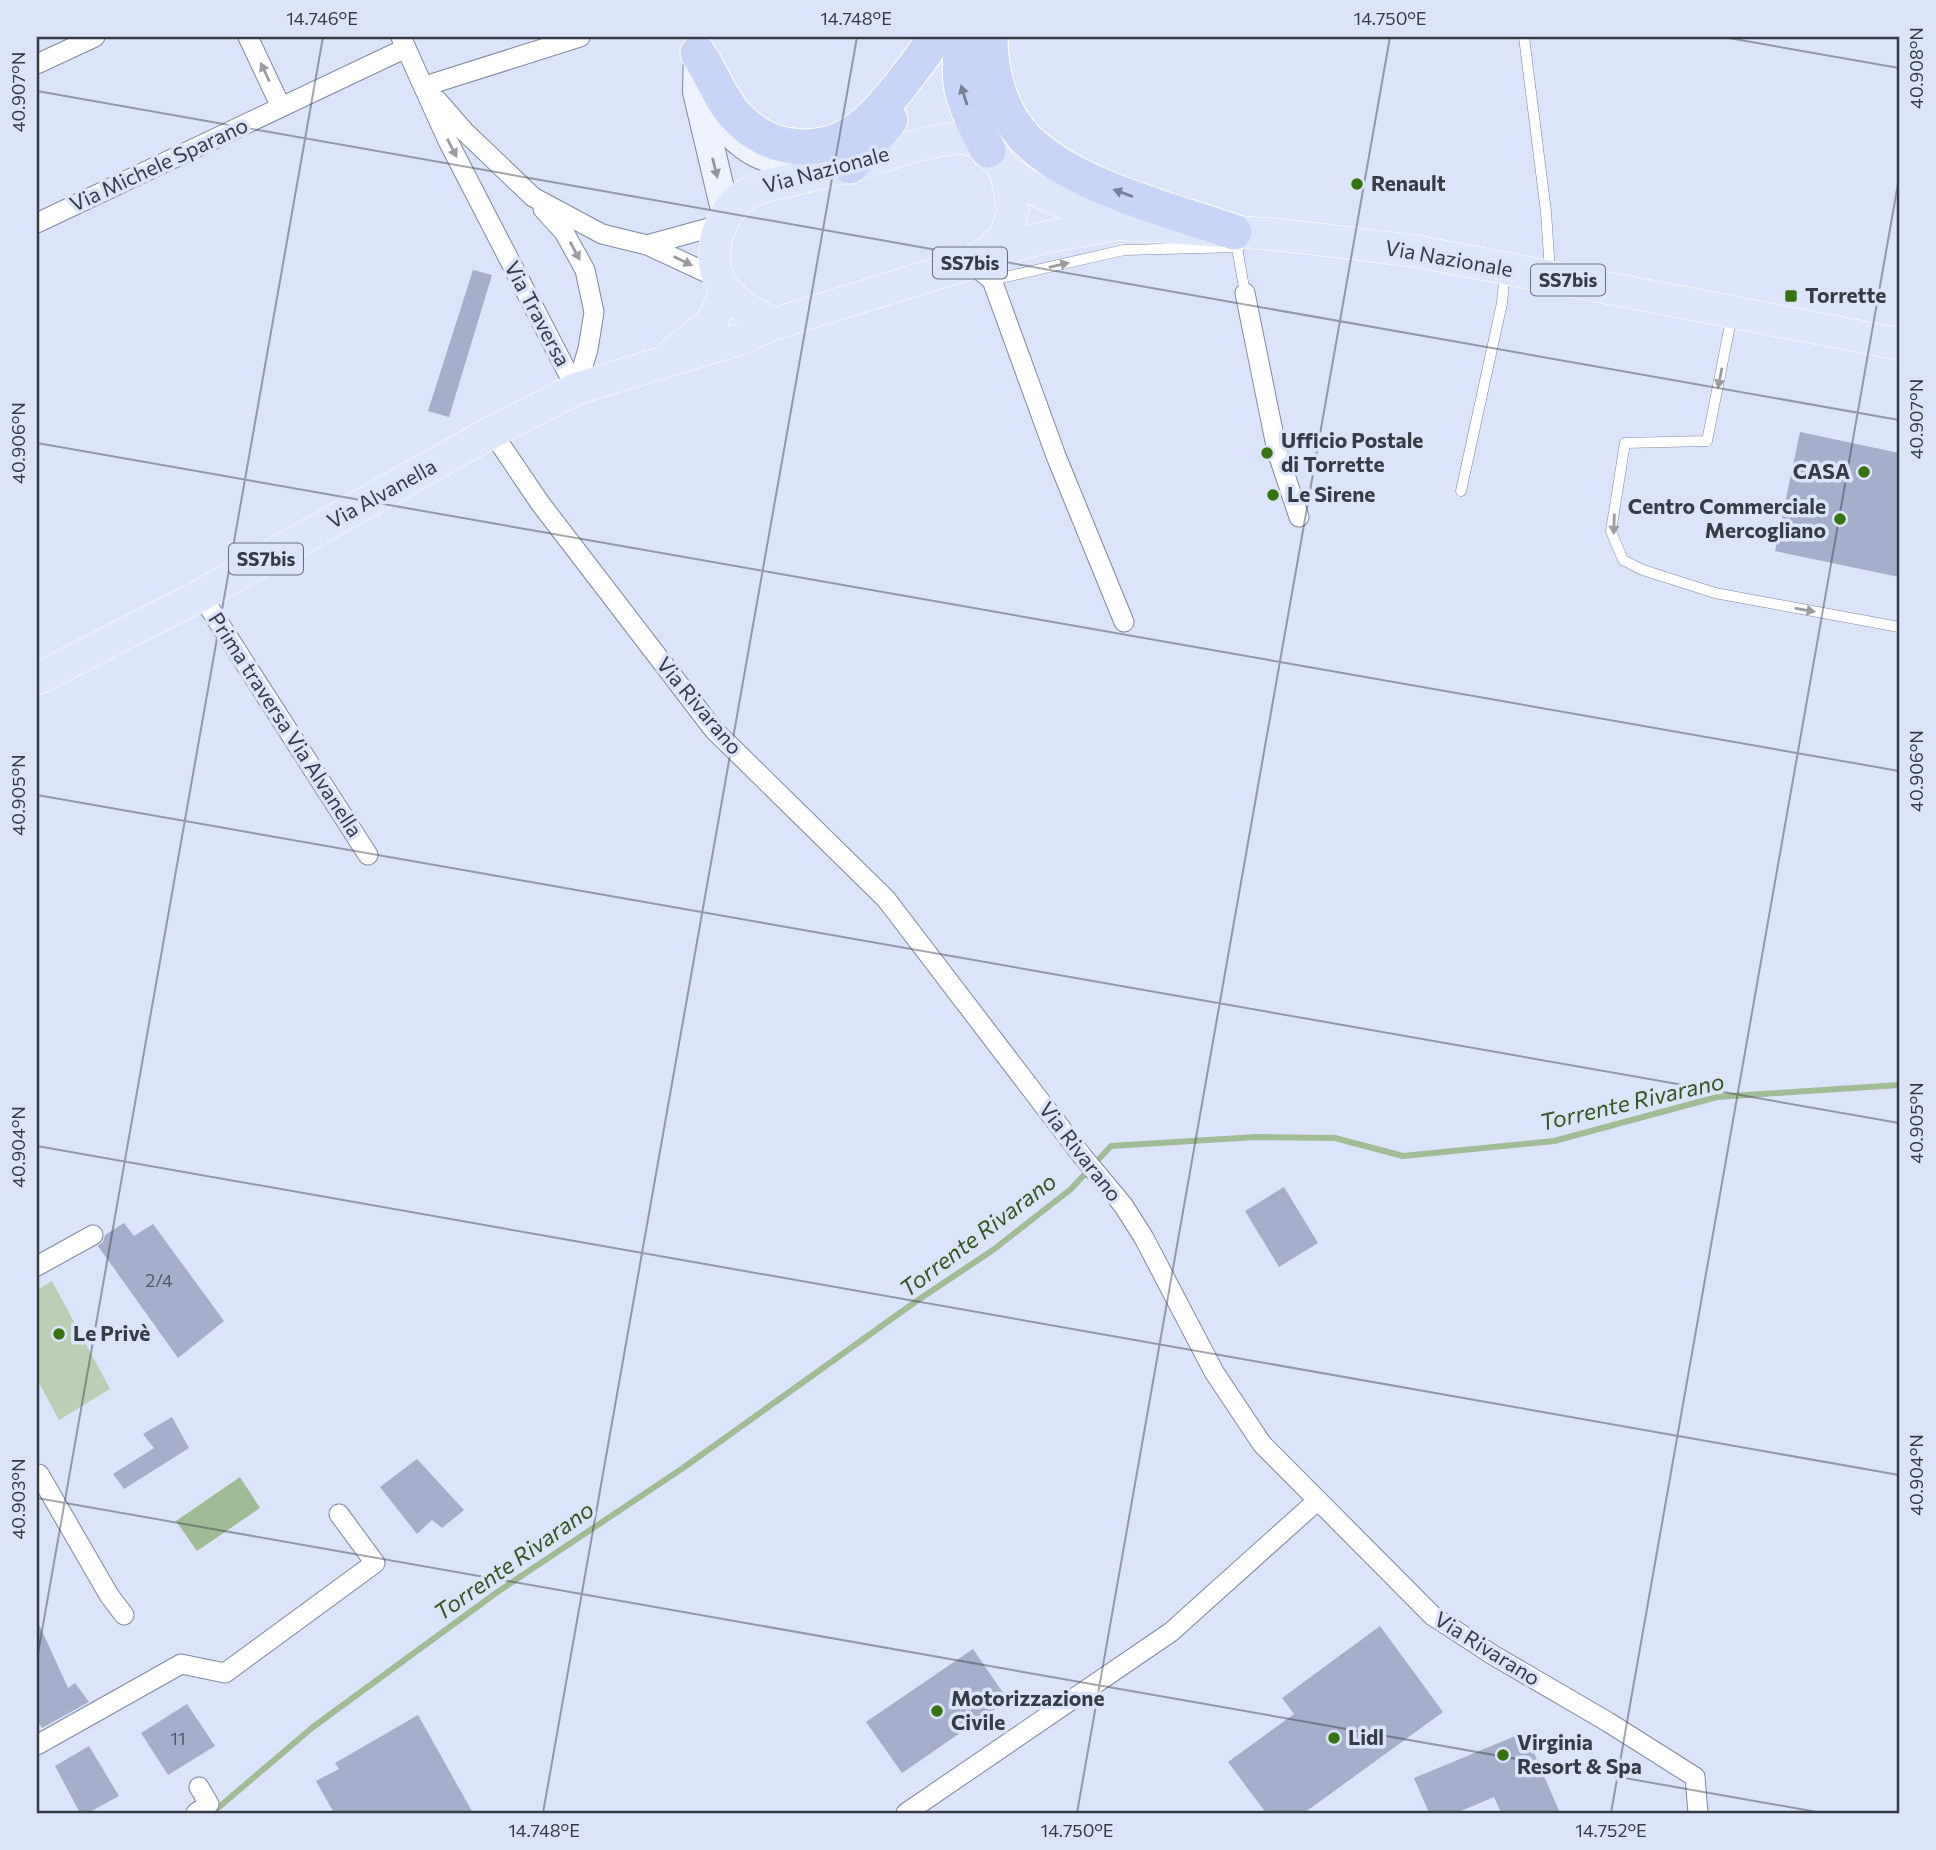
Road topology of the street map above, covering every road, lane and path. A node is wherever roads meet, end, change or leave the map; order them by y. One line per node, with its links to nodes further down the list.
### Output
1 (95, 37): 10 (street)
2 (248, 37): 12 (street, one-way to 2)
3 (580, 37): 11 (street)
4 (964, 37): 13 (highway, one-way to 4)
5 (990, 37): 19 (highway, one-way to 5)
6 (1524, 37): 23 (lane)
7 (403, 42): 11 (street, Via Traversa); 12 (street, Via Michele Sparano)
8 (699, 45): 9 (highway); 14 (main road); 16 (main road, one-way to 16)
9 (930, 46): 14 (highway)
10 (37, 64)
11 (425, 86): 15 (street, Via Traversa); 30 (street, Via Traversa, one-way to 30)
12 (281, 107): 17 (street, Via Michele Sparano)
13 (997, 160): 14 (main road, Via Nazionale / SS7bis); 18 (main road, Via Nazionale / SS7bis); 21 (main road, SS7bis)
14 (843, 168): 16 (main road, Via Nazionale / SS7bis)
15 (533, 197): 20 (street, Via Traversa); 30 (street, Via Traversa, one-way to 30)
16 (723, 220): 20 (street, Via Traversa); 24 (main road)
17 (37, 223)
18 (1119, 224): 19 (main road, Via Nazionale / SS7bis); 21 (main road, Via Nazionale / SS7bis)
19 (1235, 240): 21 (lane, one-way to 19); 22 (main road, Via Nazionale / SS7bis); 25 (lane)
20 (648, 245): 24 (street, Via Traversa, one-way to 24)
21 (983, 265): 27 (main road, Via Nazionale / SS7bis); 35 (street)
22 (1506, 268): 23 (main road, Via Nazionale / SS7bis); 32 (lane)
23 (1550, 276): 26 (main road, Via Nazionale / SS7bis)
24 (722, 285): 27 (main road); 29 (main road, SS7bis)
25 (1245, 293): 33 (street)
26 (1733, 312): 28 (main road, Via Nazionale / SS7bis); 36 (lane, one-way to 36)
27 (774, 324): 29 (main road, Via Nazionale / SS7bis)
28 (1899, 344)
29 (659, 363): 30 (main road, Via Alvanella / SS7bis)
30 (576, 389): 31 (main road, Via Alvanella / SS7bis)
31 (492, 432): 34 (main road, Via Alvanella / SS7bis); 42 (street, Via Rivarano)
32 (1461, 491)
33 (1300, 517)
34 (201, 595): 37 (main road, Via Alvanella / SS7bis); 38 (street, Prima traversa Via Alvanella)
35 (1124, 622)
36 (1899, 627)
37 (37, 679)
38 (368, 855)
39 (93, 1235): 40 (street)
40 (37, 1266)
41 (37, 1475): 44 (street)
42 (1318, 1500): 48 (street); 49 (street, Via Rivarano)
43 (339, 1514): 45 (street)
44 (124, 1615)
45 (37, 1745)
46 (199, 1787): 47 (street)
47 (196, 1813)
48 (906, 1813)
49 (1698, 1813)

